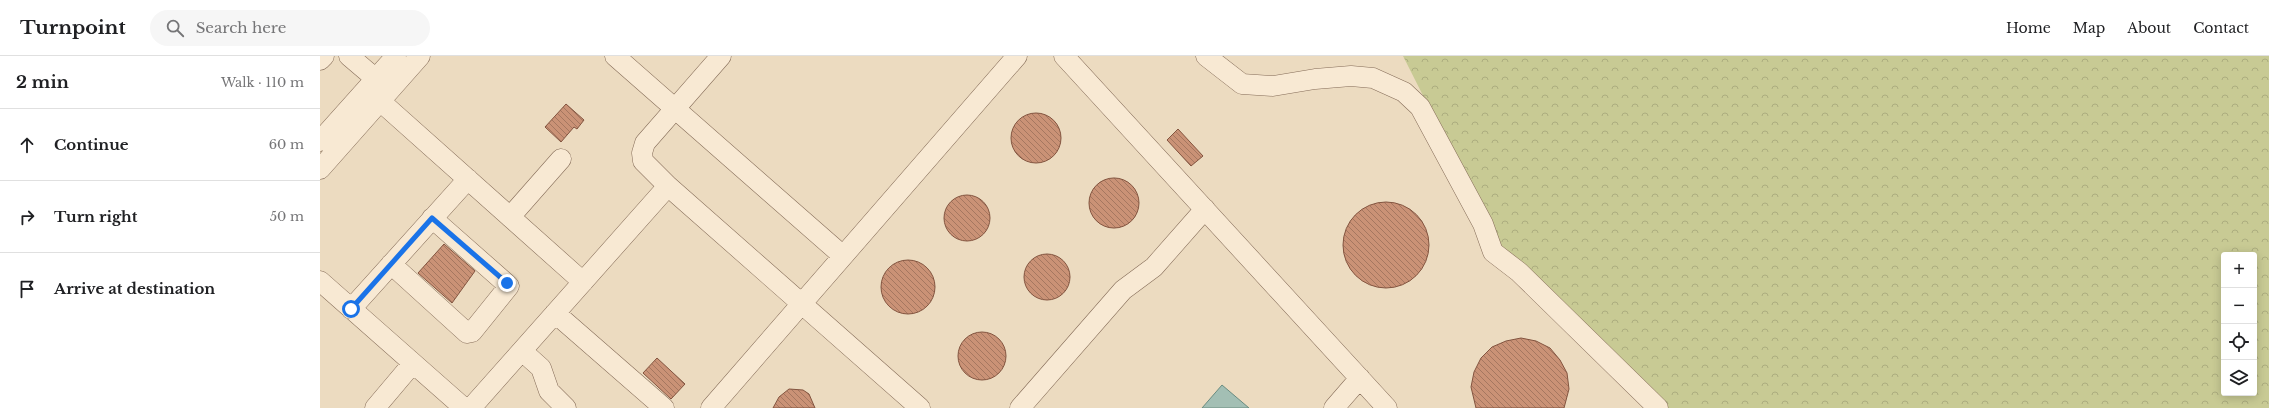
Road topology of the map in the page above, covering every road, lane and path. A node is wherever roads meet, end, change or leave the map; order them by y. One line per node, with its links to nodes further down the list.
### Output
1 (324, 56): 10 (lane)
2 (349, 56): 11 (lane)
3 (396, 56): 11 (lane)
4 (420, 56): 12 (lane)
5 (615, 56): 13 (lane)
6 (721, 56): 13 (lane)
7 (1017, 56): 22 (lane)
8 (1064, 56): 19 (lane)
9 (1206, 56): 42 (lane)
10 (320, 60)
11 (376, 79): 14 (lane)
12 (380, 101): 16 (lane); 17 (lane)
13 (674, 109): 18 (lane); 22 (lane)
14 (320, 141)
15 (561, 159): 21 (lane)
16 (320, 169)
17 (468, 179): 20 (lane); 21 (lane)
18 (668, 186): 25 (lane); 26 (lane)
19 (1205, 209): 31 (lane); 39 (lane)
20 (432, 218): 23 (lane); 23 (lane)
21 (510, 218): 25 (lane)
22 (843, 256): 26 (lane)
23 (391, 264): 27 (lane)
24 (320, 281): 27 (lane)
25 (583, 282): 28 (lane)
26 (801, 304): 37 (lane); 38 (lane)
27 (351, 309): 30 (lane)
28 (555, 313): 29 (lane); 36 (lane)
29 (522, 351): 34 (lane); 35 (lane)
30 (413, 363): 32 (lane); 33 (lane)
31 (1360, 378): 40 (lane); 41 (lane)
32 (375, 408)
33 (464, 408)
34 (472, 408)
35 (566, 408)
36 (664, 408)
37 (711, 408)
38 (920, 408)
39 (1020, 408)
40 (1334, 408)
41 (1387, 408)
42 (1658, 408)

